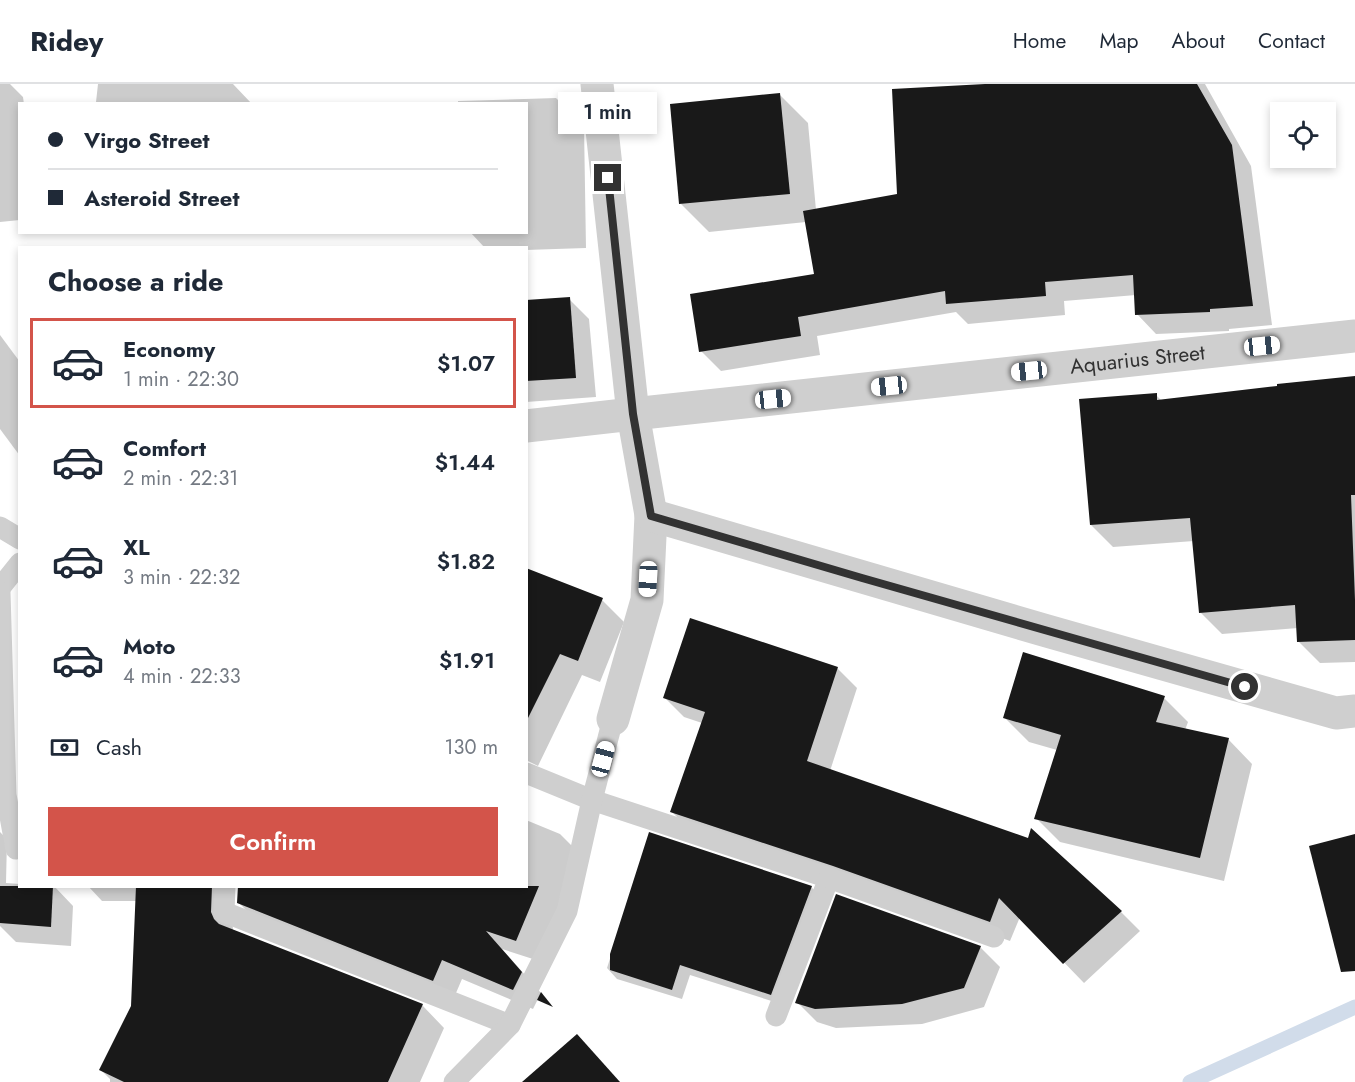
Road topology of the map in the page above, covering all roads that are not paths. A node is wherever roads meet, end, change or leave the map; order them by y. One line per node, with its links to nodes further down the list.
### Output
1 (597, 84): 3 (street)
2 (1355, 336): 3 (street, Aquarius Street)
3 (633, 414): 4 (street, Aquarius Street); 5 (street)
4 (528, 426)
5 (651, 516): 10 (street); 11 (street)
6 (0, 527): 7 (lane)
7 (18, 538)
8 (18, 566): 9 (lane)
9 (0, 590): 13 (lane)
10 (1355, 711)
11 (613, 719): 14 (lane)
12 (528, 774): 14 (lane)
13 (3, 794): 15 (lane)
14 (592, 800): 16 (lane); 20 (lane)
15 (16, 849)
16 (829, 878): 18 (lane); 19 (lane)
17 (225, 888): 20 (lane)
18 (994, 937)
19 (776, 1016)
20 (510, 1025): 21 (lane)
21 (454, 1082)

